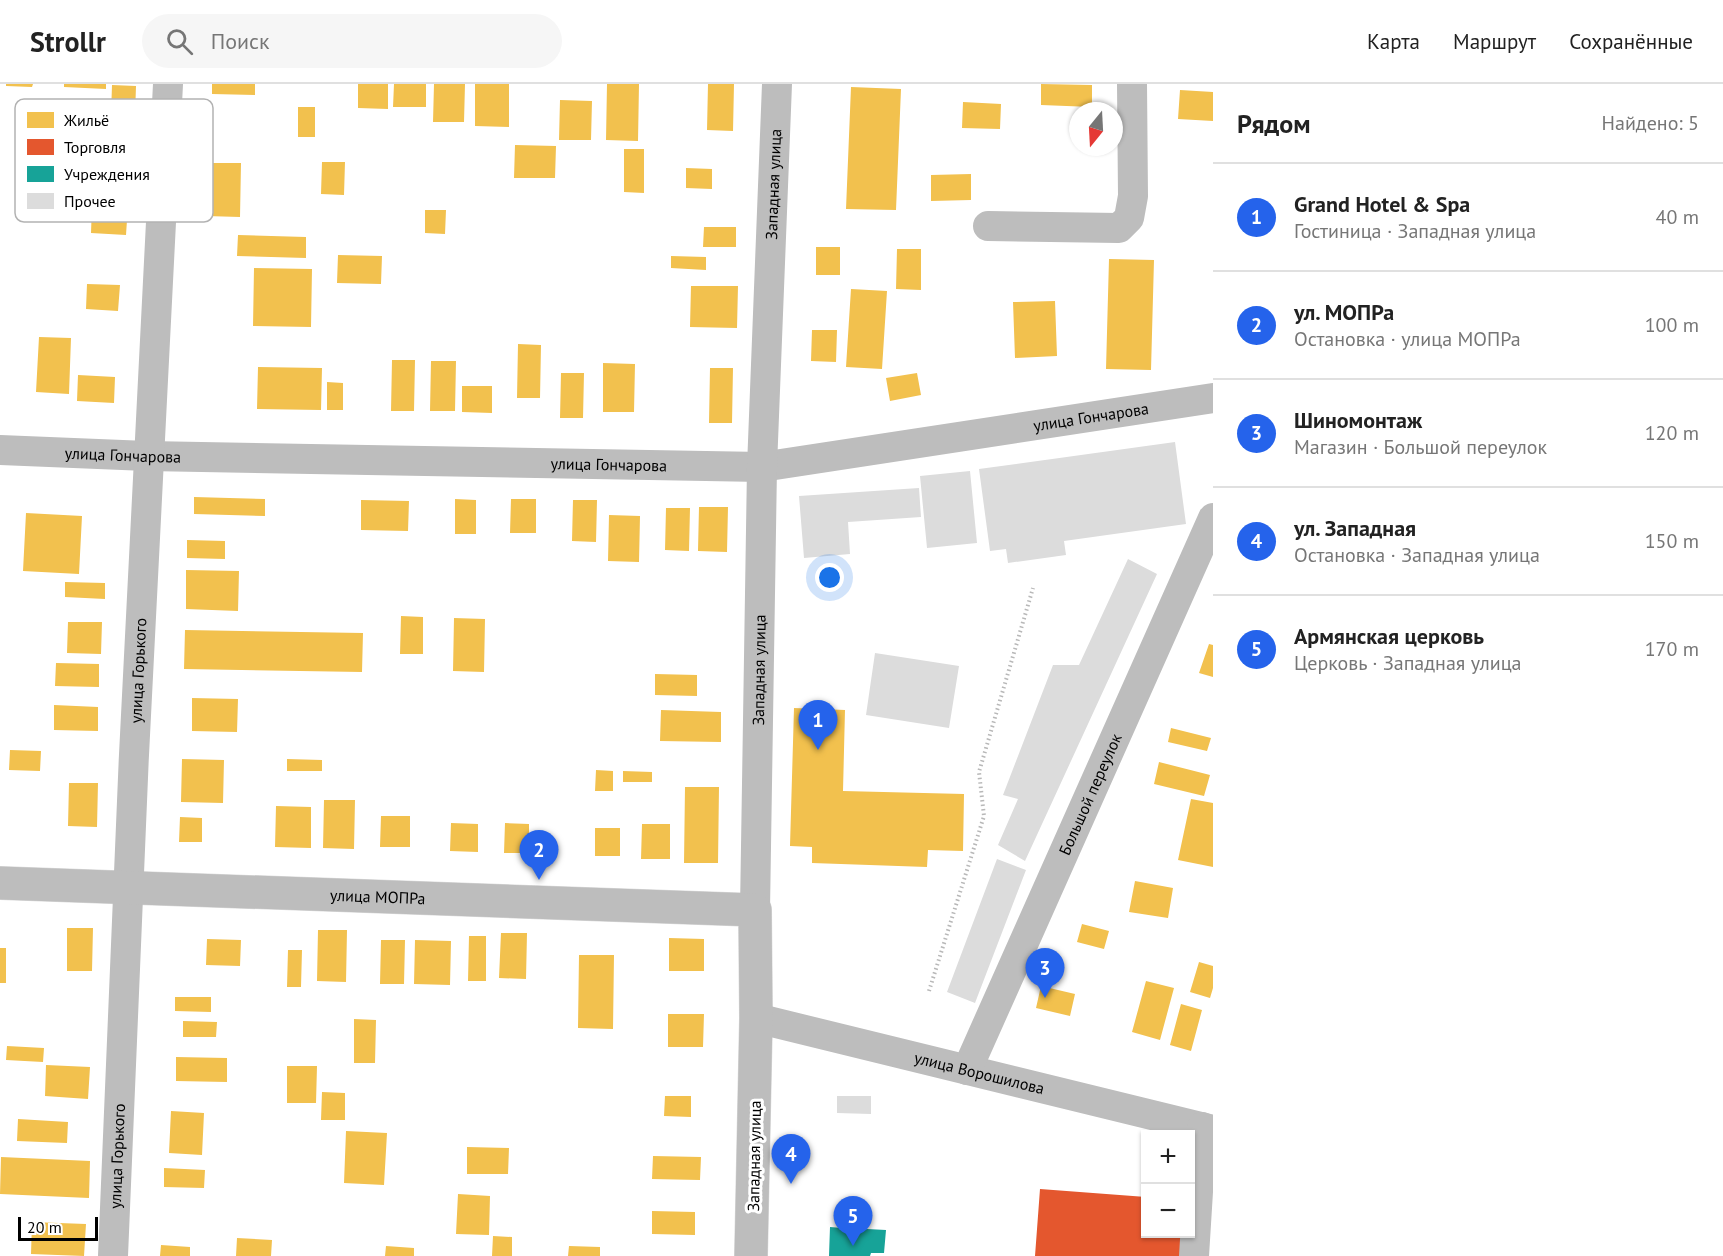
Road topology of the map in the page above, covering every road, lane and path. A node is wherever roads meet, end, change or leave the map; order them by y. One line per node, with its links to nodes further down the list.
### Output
1 (168, 84): 4 (street, улица Горького)
2 (777, 84): 10 (street, Западная улица)
3 (1132, 84): 6 (street)
4 (167, 99)
5 (160, 222): 9 (street, улица Горького)
6 (988, 226)
7 (1213, 398): 10 (street, улица Гончарова)
8 (0, 450): 9 (street, улица Гончарова)
9 (147, 456): 10 (street, улица Гончарова); 14 (street, улица Горького)
10 (762, 467): 15 (street, Западная улица)
11 (1213, 518): 18 (street, Большой переулок)
12 (1033, 588): 16 (path)
13 (0, 882): 14 (main road, улица МОПРа)
14 (127, 888): 15 (main road, улица МОПРа); 20 (street, улица Горького)
15 (755, 910): 17 (main road, Западная улица)
16 (929, 991)
17 (756, 1018): 18 (street, улица Ворошилова); 21 (main road, Западная улица)
18 (967, 1070): 19 (street, улица Ворошилова)
19 (1208, 1128): 22 (street, улица Ворошилова)
20 (113, 1256)
21 (751, 1256)
22 (1194, 1256)

